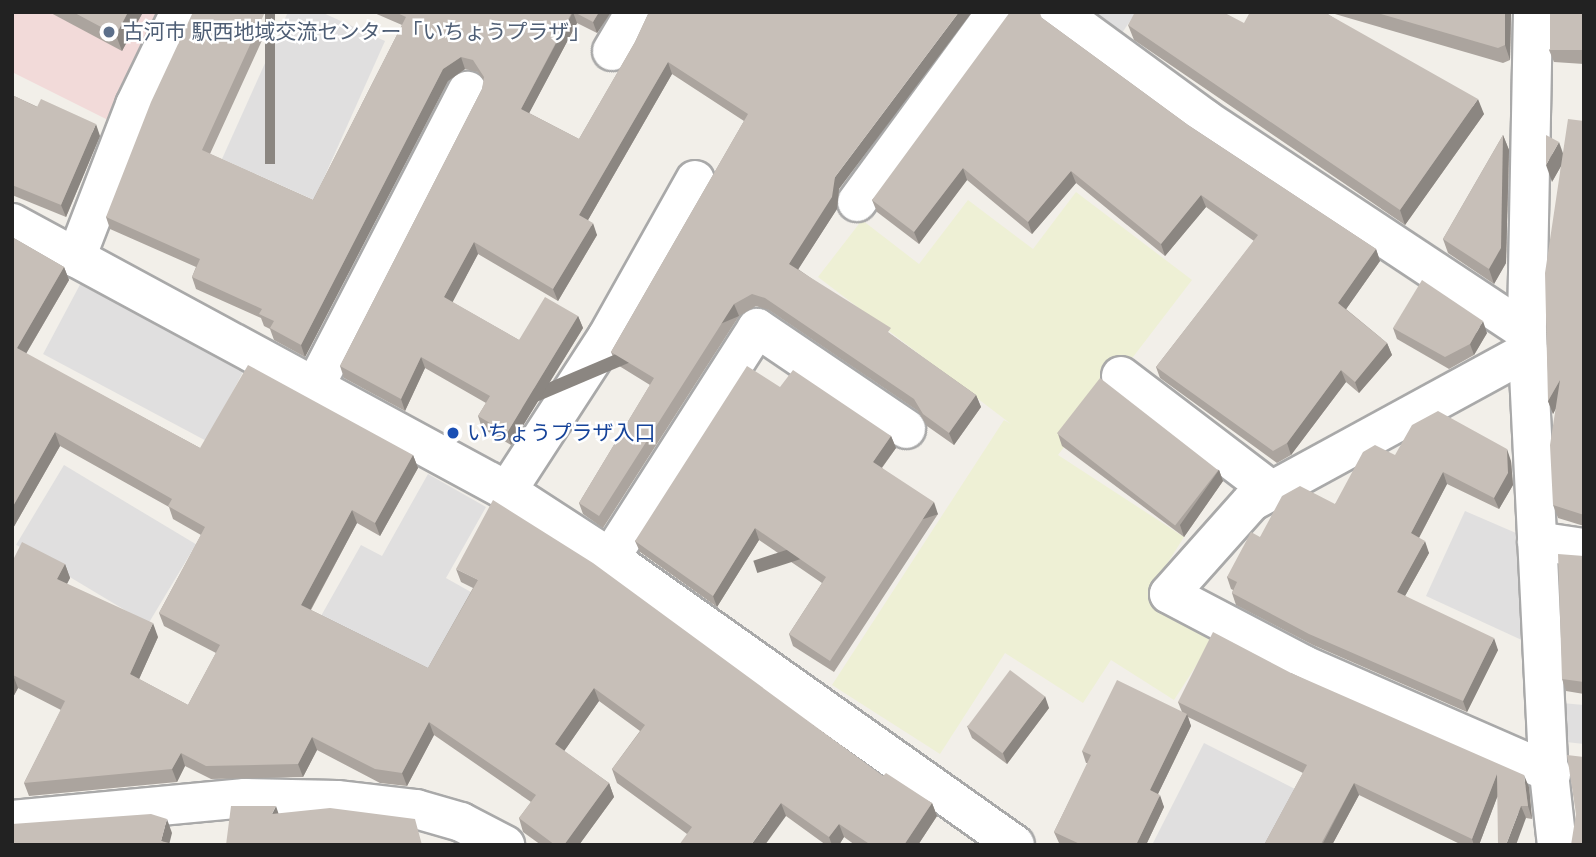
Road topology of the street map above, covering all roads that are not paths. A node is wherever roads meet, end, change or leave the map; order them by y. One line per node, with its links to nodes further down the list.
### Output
1 (180, 12): 11 (street)
2 (635, 12): 6 (street)
3 (996, 12): 9 (street)
4 (1059, 12): 12 (street)
5 (1533, 12): 12 (street)
6 (612, 51)
7 (467, 91): 14 (street)
8 (695, 180): 16 (street)
9 (857, 202)
10 (12, 223): 11 (street)
11 (76, 258): 14 (street)
12 (1527, 342): 17 (street); 18 (street)
13 (1121, 376): 17 (street)
14 (317, 384): 16 (street)
15 (906, 429): 20 (street)
16 (507, 491): 20 (street)
17 (1272, 491): 21 (street)
18 (1537, 541): 19 (street); 21 (street)
19 (1584, 548)
20 (610, 558): 24 (street)
21 (1551, 773): 25 (street)
22 (12, 820): 23 (street)
23 (505, 845)
24 (1016, 845)
25 (1557, 845)

